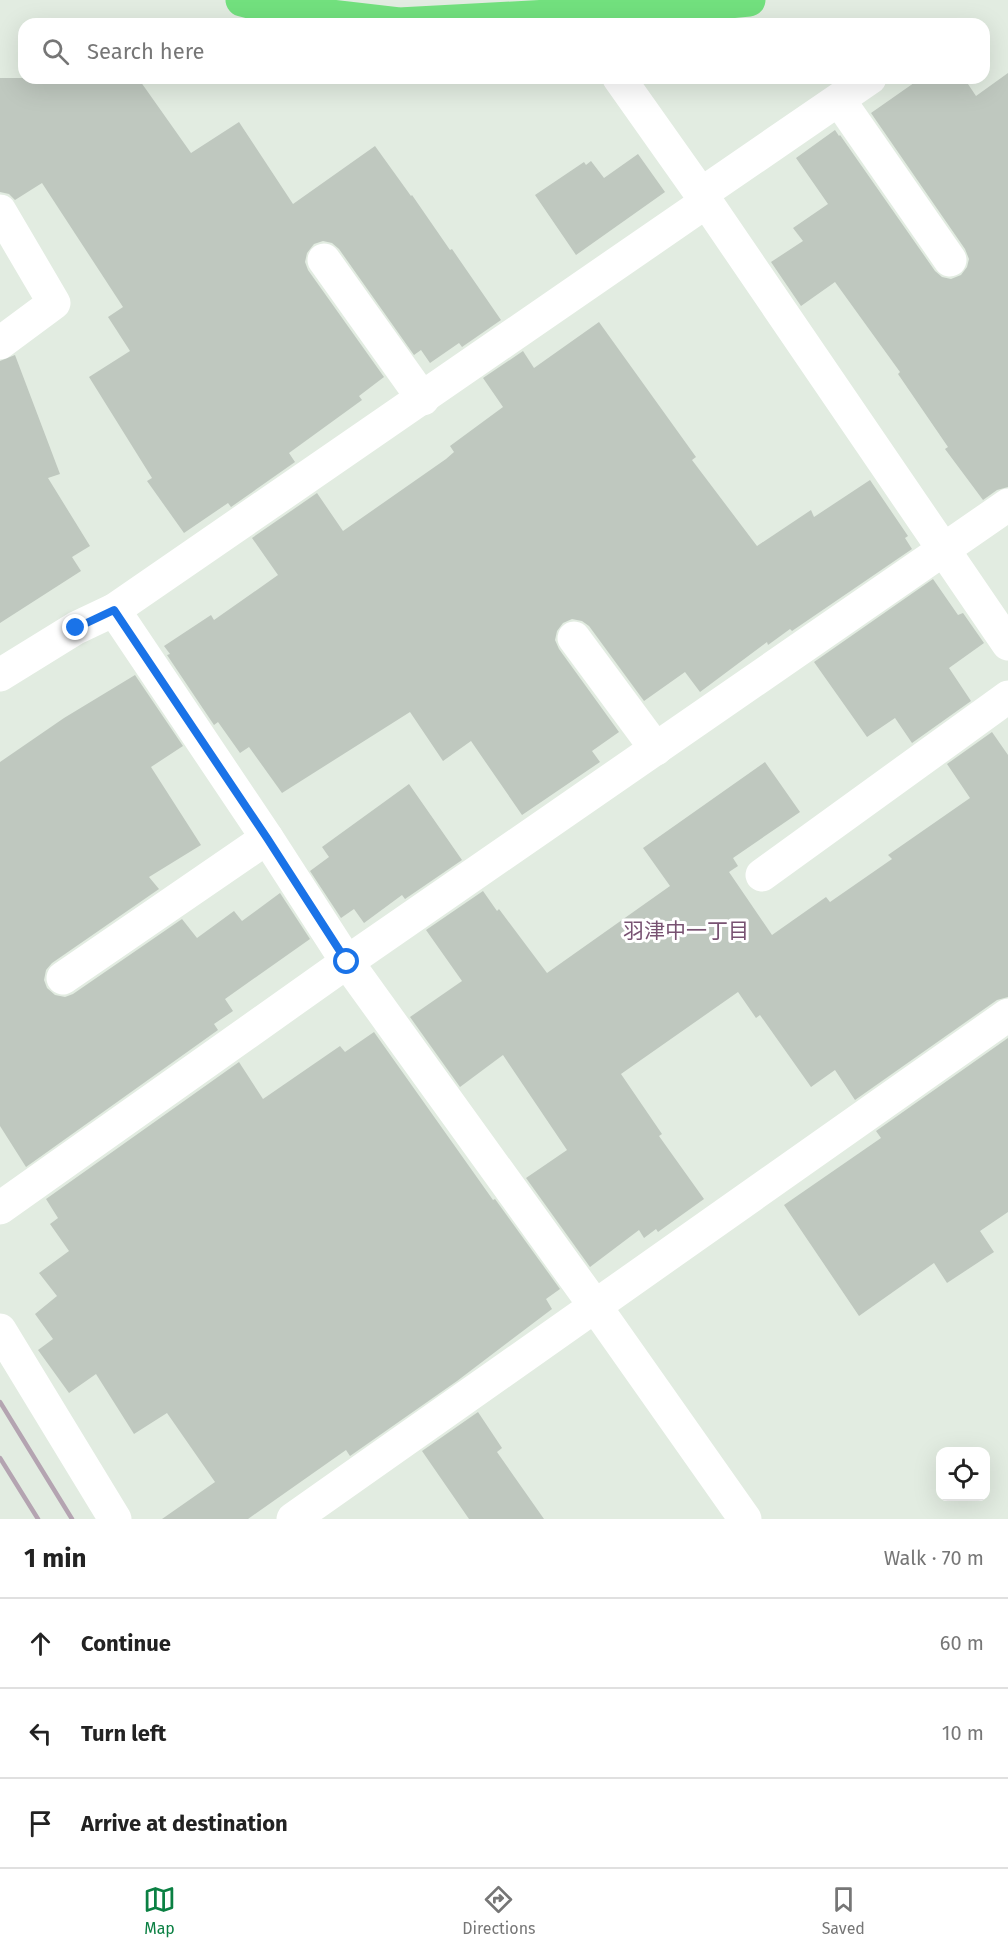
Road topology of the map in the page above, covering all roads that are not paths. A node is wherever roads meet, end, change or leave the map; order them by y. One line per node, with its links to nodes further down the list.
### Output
1 (242, 0): 4 (main road)
2 (749, 0): 3 (main road)
3 (625, 6): 5 (main road)
4 (348, 18)
5 (582, 18)
6 (623, 84): 9 (street)
7 (861, 84): 8 (street)
8 (838, 100): 9 (street); 12 (street)
9 (704, 198): 14 (street); 16 (street)
10 (0, 211): 13 (street)
11 (324, 260): 14 (street)
12 (950, 260)
13 (0, 343)
14 (423, 399): 17 (street)
15 (1008, 505): 16 (street)
16 (943, 550): 19 (street); 22 (street)
17 (114, 610): 20 (street); 23 (street)
18 (574, 638): 22 (street)
19 (1008, 644)
20 (0, 675)
21 (1008, 697): 24 (street)
22 (656, 749): 25 (street)
23 (267, 838): 25 (street); 26 (street)
24 (762, 876)
25 (347, 962): 28 (street); 29 (street)
26 (63, 978)
27 (1008, 1015): 29 (street)
28 (0, 1208)
29 (595, 1306): 32 (street); 33 (street)
30 (0, 1330): 31 (street)
31 (115, 1519)
32 (293, 1519)
33 (745, 1519)

